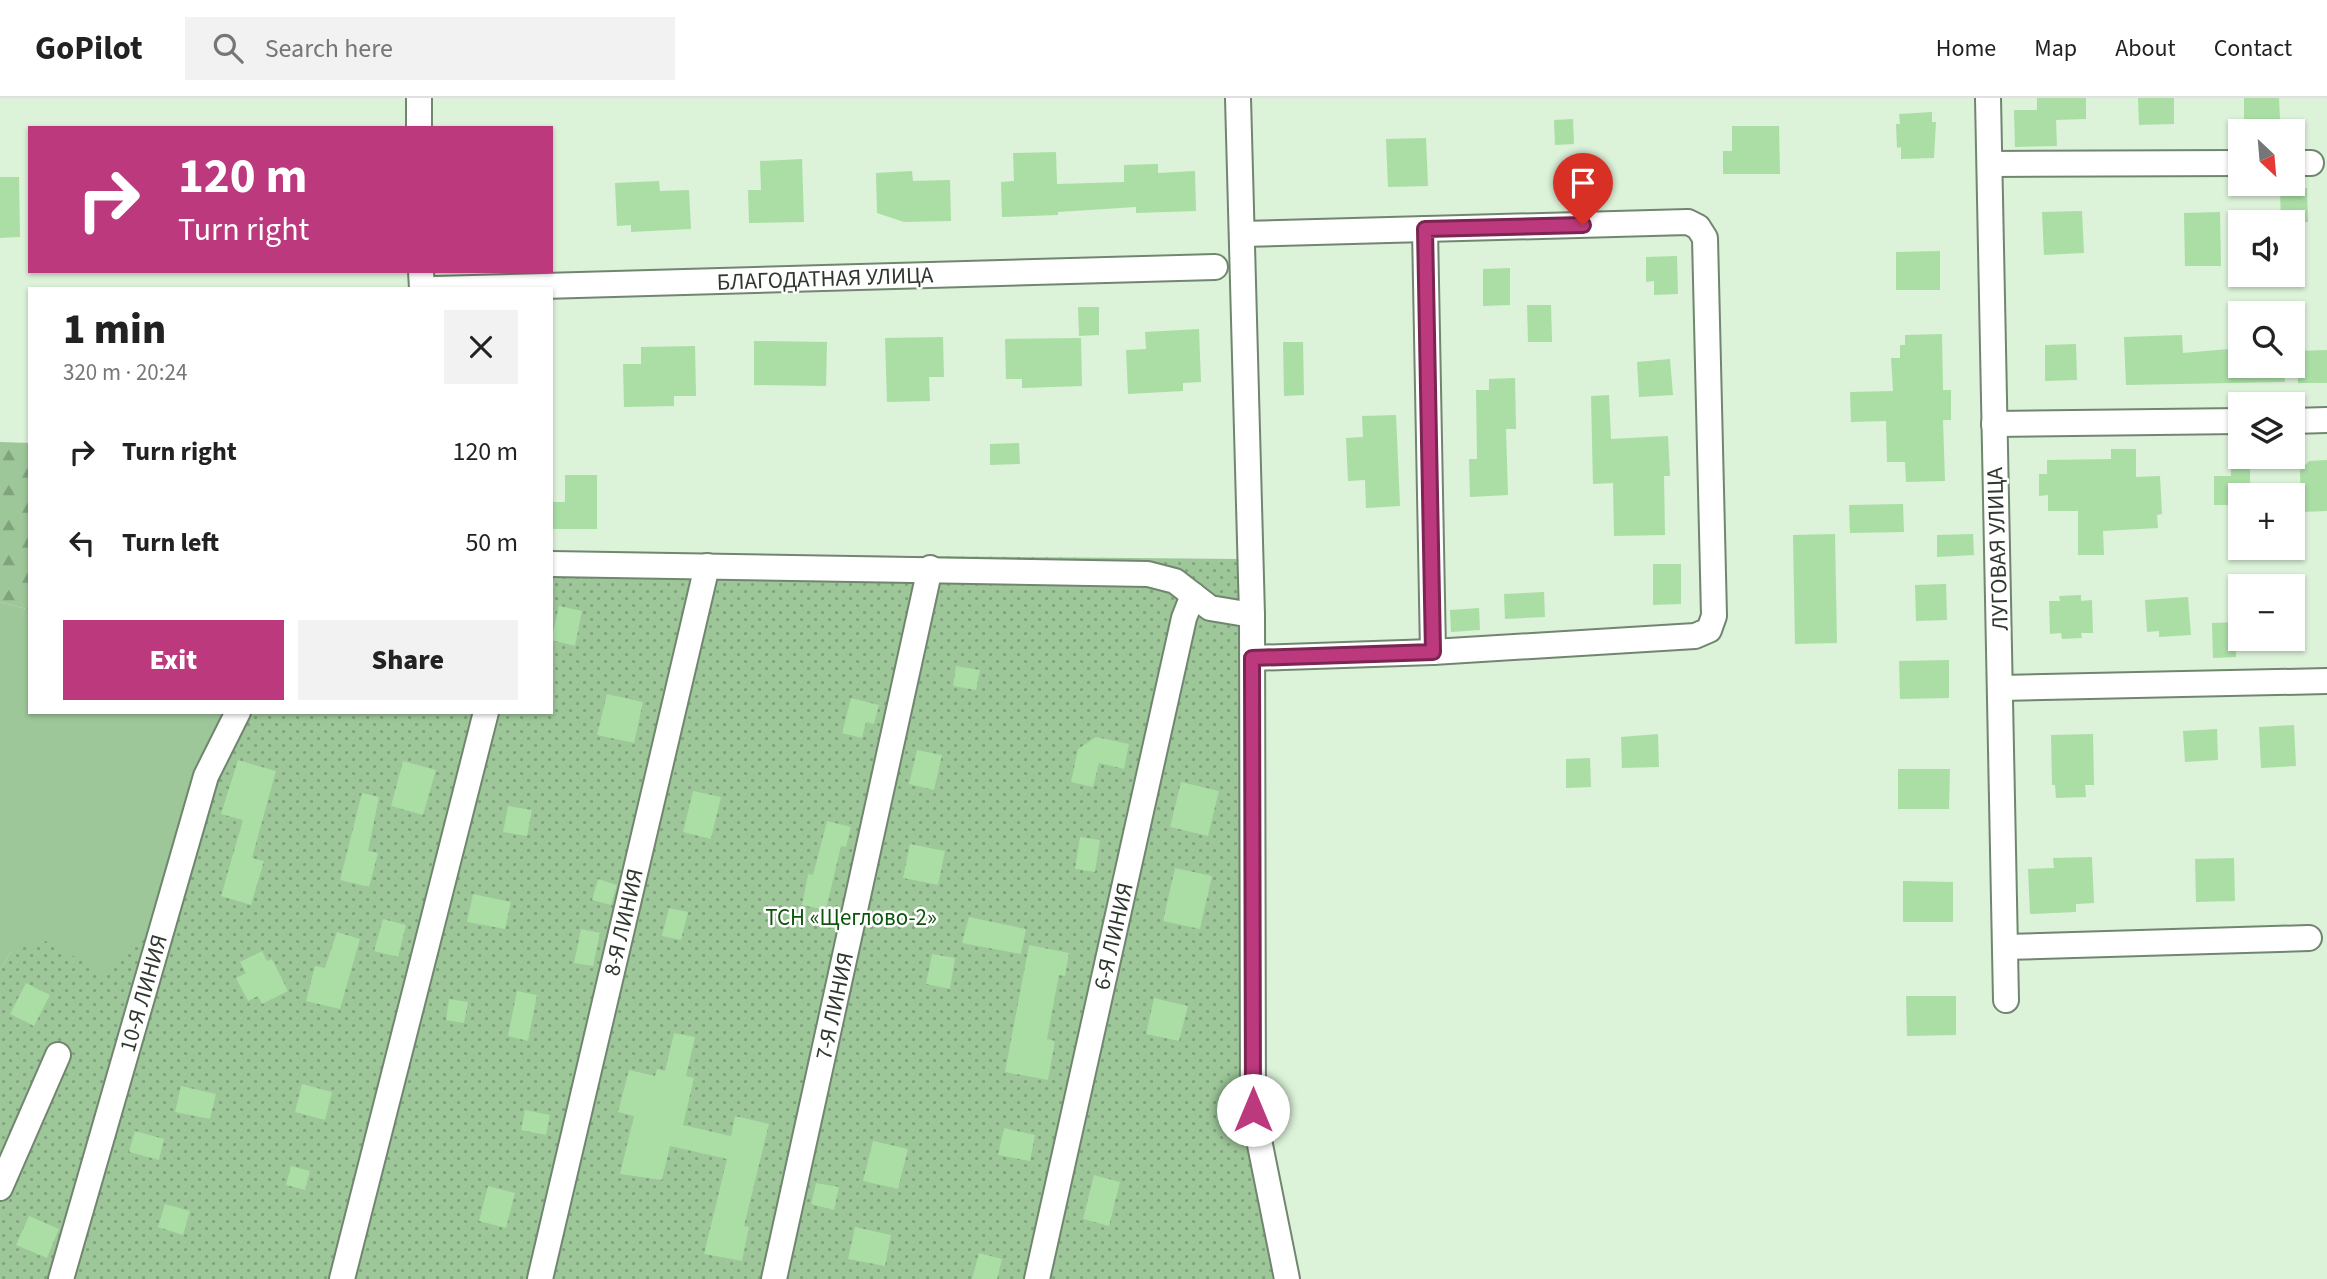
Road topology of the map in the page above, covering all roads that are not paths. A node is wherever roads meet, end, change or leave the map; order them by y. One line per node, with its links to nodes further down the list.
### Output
1 (419, 98): 4 (street)
2 (1238, 98): 8 (street)
3 (1989, 98): 6 (street, ЛУГОВАЯ УЛИЦА)
4 (419, 126)
5 (2228, 163): 6 (street)
6 (1991, 164): 14 (street, ЛУГОВАЯ УЛИЦА)
7 (1425, 229): 8 (street); 20 (street); 20 (street)
8 (1242, 234): 19 (street)
9 (1215, 267): 10 (street, БЛАГОДАТНАЯ УЛИЦА)
10 (506, 287)
11 (2327, 420): 13 (street)
12 (2228, 421): 14 (street)
13 (2305, 421)
14 (1994, 424): 23 (street, ЛУГОВАЯ УЛИЦА)
15 (553, 564): 16 (street)
16 (707, 566): 17 (street); 33 (street, 8-Я ЛИНИЯ)
17 (930, 568): 18 (street); 34 (street, 7-Я ЛИНИЯ)
18 (1193, 595): 19 (street); 35 (street, 6-Я ЛИНИЯ)
19 (1252, 615): 21 (street)
20 (1433, 652): 21 (street)
21 (1252, 658): 36 (street)
22 (2327, 681): 23 (street)
23 (2001, 688): 27 (street, ЛУГОВАЯ УЛИЦА)
24 (237, 714): 31 (street, 10-Я ЛИНИЯ)
25 (485, 714): 32 (street)
26 (2309, 938): 27 (street)
27 (2005, 947): 28 (street, ЛУГОВАЯ УЛИЦА)
28 (2006, 1000)
29 (58, 1055): 30 (street)
30 (0, 1188)
31 (61, 1279)
32 (342, 1279)
33 (540, 1279)
34 (774, 1279)
35 (1037, 1279)
36 (1287, 1279)

